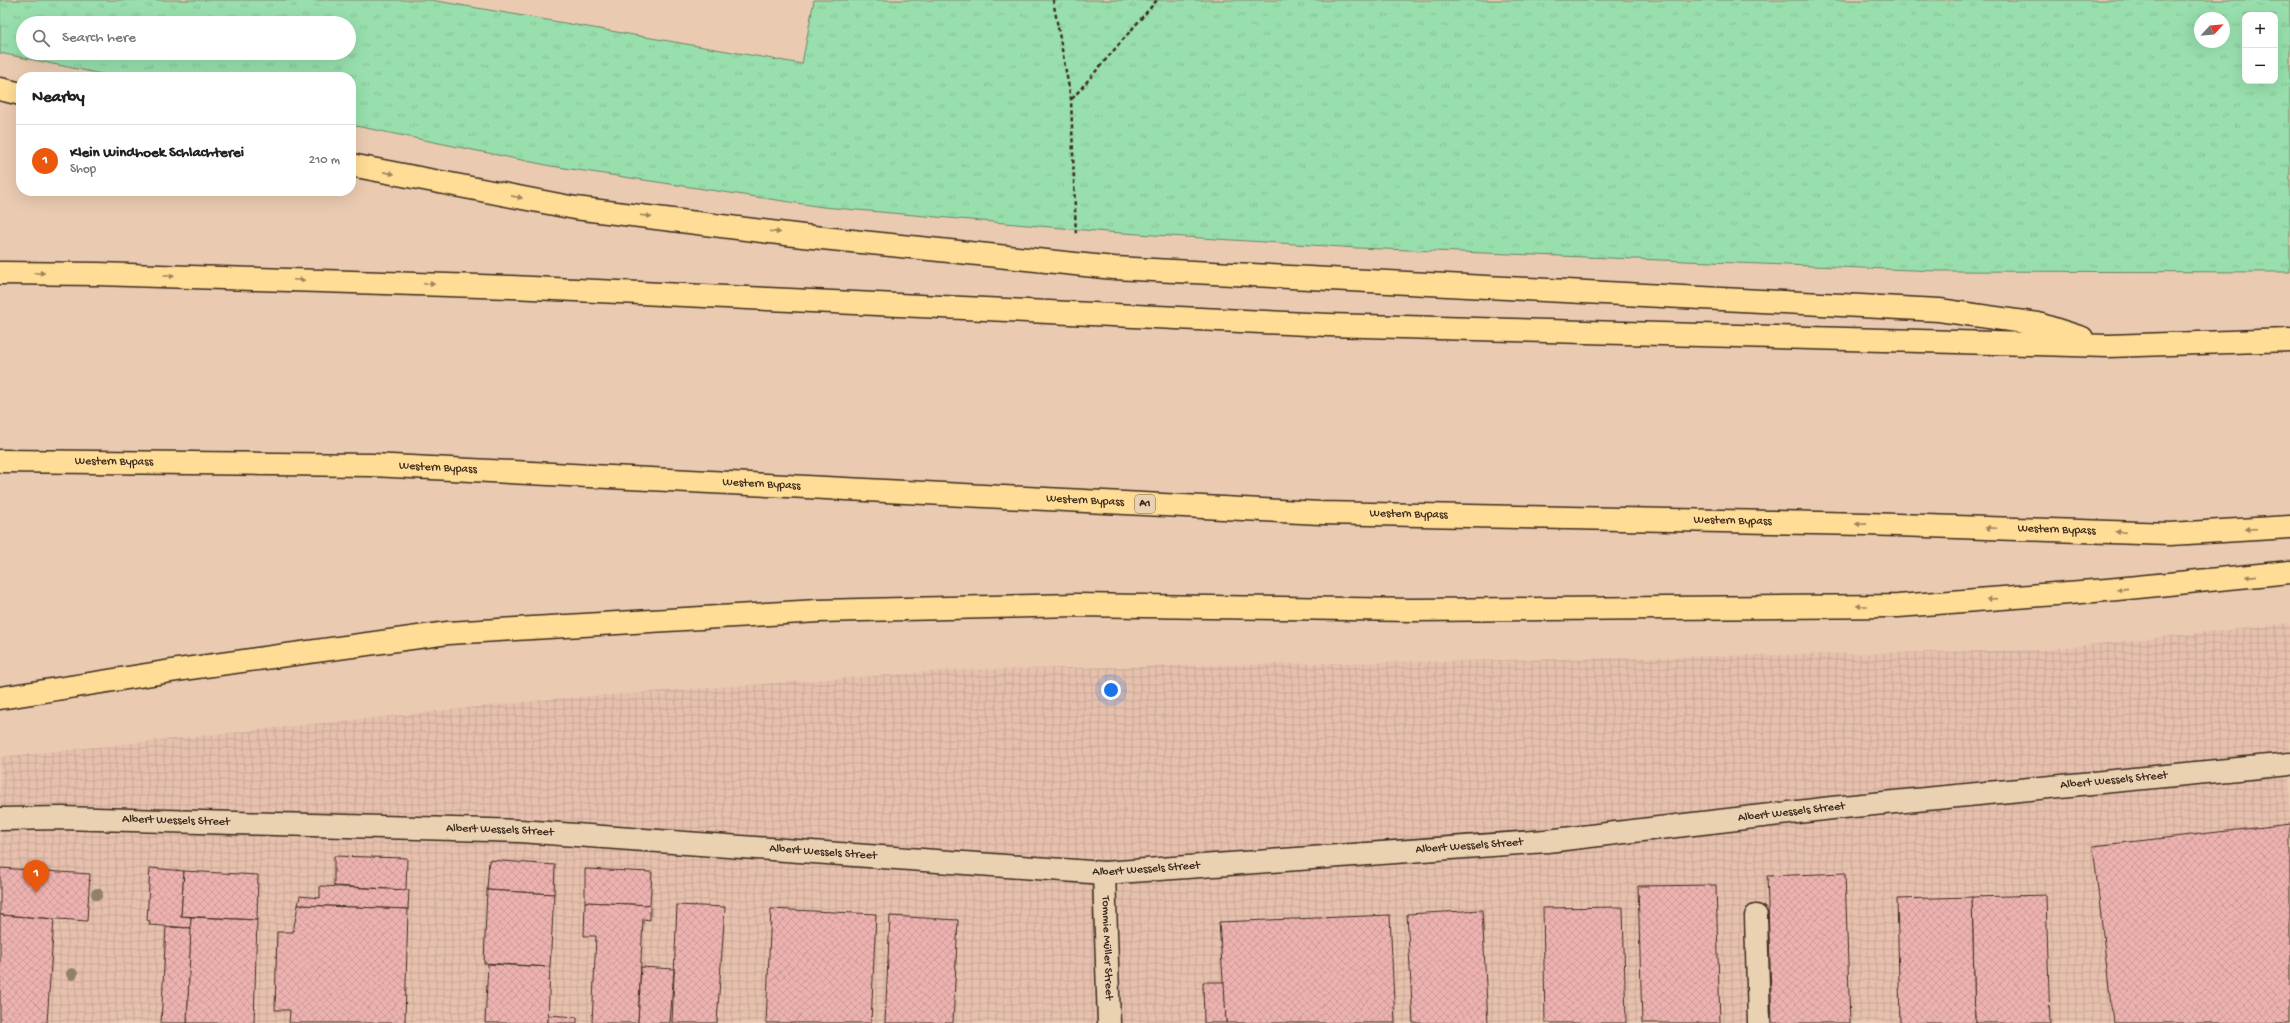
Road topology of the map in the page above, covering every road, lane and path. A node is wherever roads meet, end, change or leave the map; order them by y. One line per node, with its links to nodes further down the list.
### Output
1 (1053, 0): 5 (path)
2 (1157, 0): 5 (path)
3 (0, 89): 4 (highway)
4 (16, 93)
5 (1071, 99): 7 (path)
6 (356, 166): 7 (highway, one-way to 7)
7 (1077, 264): 10 (highway)
8 (0, 273): 10 (highway, one-way to 10)
9 (2290, 340): 10 (highway)
10 (2108, 346)
11 (0, 461): 12 (highway, Western Bypass / A1, one-way to 11)
12 (2290, 527)
13 (2290, 572): 14 (highway, one-way to 14)
14 (0, 698)
15 (2290, 764): 17 (lane, Albert Wessels Street)
16 (0, 819): 17 (lane, Albert Wessels Street)
17 (1104, 873): 19 (lane, Tommie Müller Street)
18 (1756, 916): 20 (lane)
19 (1110, 1023)
20 (1759, 1023)

